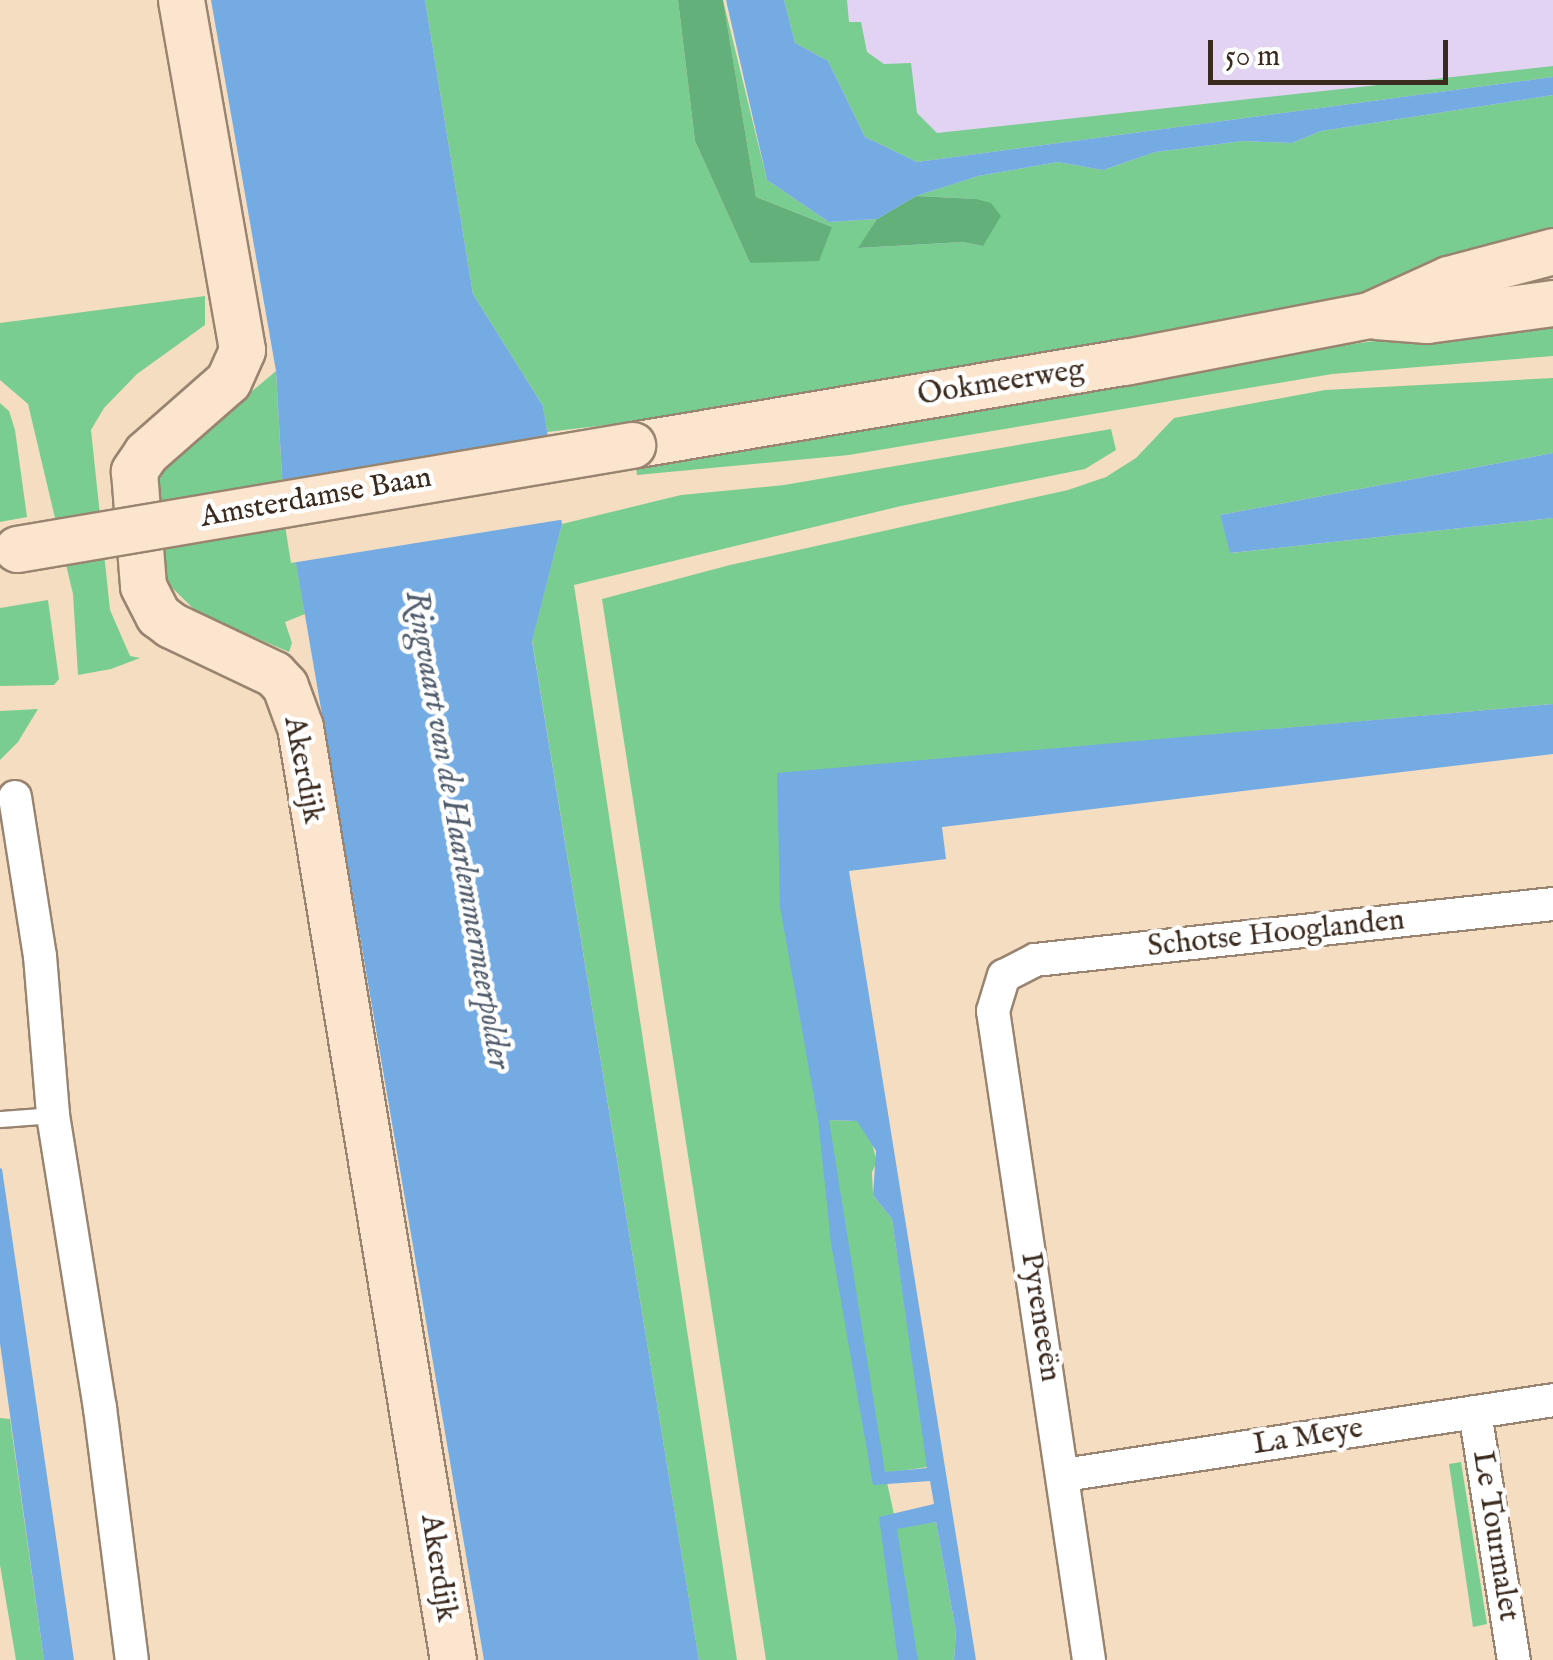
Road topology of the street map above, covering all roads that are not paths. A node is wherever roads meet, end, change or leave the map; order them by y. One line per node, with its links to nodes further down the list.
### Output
1 (181, 0): 16 (street, Akerdijk)
2 (1553, 251): 4 (street, Ookmeerweg)
3 (1553, 303): 4 (street, Ookmeerweg)
4 (1369, 315): 5 (street, Ookmeerweg)
5 (632, 445): 6 (street, Amsterdamse Baan, bridge)
6 (8, 550)
7 (15, 798): 10 (street)
8 (1553, 904): 9 (street, Schotse Hooglanden)
9 (1004, 976): 14 (street, Pyreneeën)
10 (54, 1116): 11 (lane); 15 (street)
11 (0, 1118)
12 (1553, 1400): 13 (street, La Meye)
13 (1476, 1412): 14 (street, La Meye); 18 (street, Le Tourmalet)
14 (1064, 1475): 17 (street, Pyreneeën)
15 (132, 1660)
16 (453, 1660)
17 (1090, 1660)
18 (1514, 1660)

